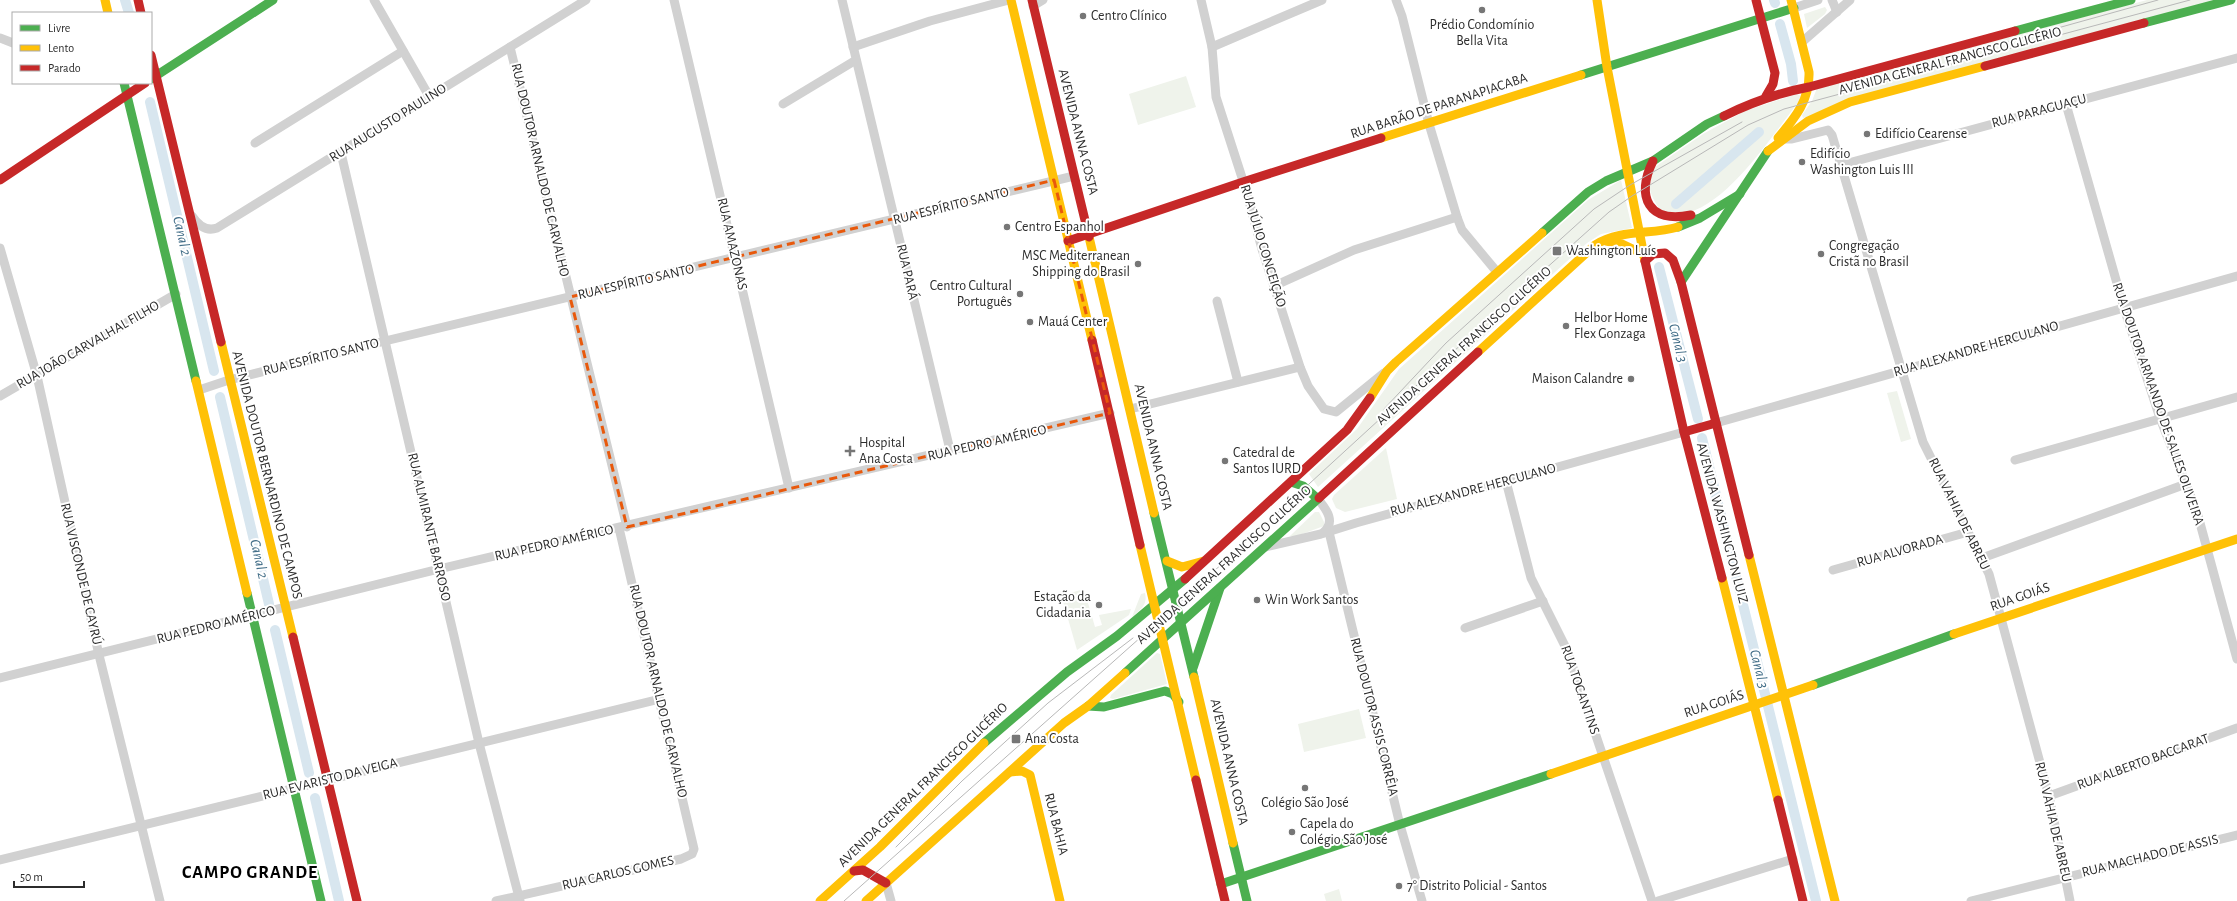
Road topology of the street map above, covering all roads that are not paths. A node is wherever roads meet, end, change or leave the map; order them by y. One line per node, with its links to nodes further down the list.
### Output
1 (105, 0): 22 (main road)
2 (138, 0): 23 (main road)
3 (273, 0): 37 (main road)
4 (374, 0): 32 (street)
5 (586, 0): 29 (street, RUA AUGUSTO PAULINO)
6 (674, 0): 71 (street, RUA AMAZONAS)
7 (842, 0): 30 (street, RUA PARÁ)
8 (1010, 0): 30 (street); 56 (main road)
9 (1043, 0): 20 (street)
10 (1201, 0): 31 (street, RUA JÚLIO CONCEIÇÃO)
11 (1322, 0): 31 (street)
12 (1396, 0): 46 (street)
13 (1597, 0): 36 (main road, AVENIDA WASHINGTON LUIZ)
14 (1756, 0): 25 (main road)
15 (1818, 0): 21 (street, RUA BARÃO DE PARANAPIACABA)
16 (1832, 0): 24 (street)
17 (1850, 0): 24 (street)
18 (2131, 0): 40 (main road, AVENIDA GENERAL FRANCISCO GLICÉRIO)
19 (2231, 0): 47 (main road, AVENIDA GENERAL FRANCISCO GLICÉRIO)
20 (1032, 3): 54 (main road, AVENIDA ANNA COSTA)
21 (1792, 4): 25 (main road, RUA BARÃO DE PARANAPIACABA); 27 (main road)
22 (108, 12)
23 (141, 12)
24 (1837, 12): 27 (street)
25 (1761, 18): 36 (main road, RUA BARÃO DE PARANAPIACABA); 43 (main road)
26 (0, 38): 28 (street)
27 (1802, 42): 40 (main road)
28 (12, 43)
29 (510, 47): 42 (street, RUA AUGUSTO PAULINO); 77 (street, RUA DOUTOR ARNALDO DE CARVALHO)
30 (853, 47): 34 (street, RUA PARÁ)
31 (1212, 47): 57 (street, RUA JÚLIO CONCEIÇÃO)
32 (403, 51): 42 (street); 48 (street)
33 (2237, 58): 45 (street, RUA PARAGUAÇU)
34 (856, 60): 44 (street); 62 (street, RUA PARÁ)
35 (152, 66): 37 (main road, AVENIDA DOUTOR BERNARDINO DE CAMPOS)
36 (1607, 67): 46 (main road, RUA BARÃO DE PARANAPIACABA); 53 (main road, AVENIDA WASHINGTON LUIZ)
37 (153, 77): 60 (main road, AVENIDA DOUTOR BERNARDINO DE CAMPOS)
38 (124, 84): 41 (main road)
39 (144, 84): 41 (main road)
40 (1809, 87): 43 (main road, AVENIDA GENERAL FRANCISCO GLICÉRIO); 49 (main road)
41 (127, 95): 55 (main road); 76 (main road)
42 (429, 96): 50 (street, RUA AUGUSTO PAULINO)
43 (1766, 96): 51 (main road, AVENIDA GENERAL FRANCISCO GLICÉRIO)
44 (782, 104)
45 (2066, 104): 52 (street, RUA PARAGUAÇU); 79 (street, RUA DOUTOR ARMANDO DE SALLES OLIVEIRA)
46 (1429, 124): 57 (main road, RUA BARÃO DE PARANAPIACABA); 61 (street)
47 (1785, 139): 49 (main road, AVENIDA GENERAL FRANCISCO GLICÉRIO); 52 (street, RUA VAHIA DE ABREU)
48 (255, 143)
49 (1767, 152): 58 (main road, AVENIDA GENERAL FRANCISCO GLICÉRIO)
50 (341, 153): 60 (street, RUA AUGUSTO PAULINO); 80 (street, RUA ALMIRANTE BARROSO)
51 (1653, 161): 53 (main road, AVENIDA GENERAL FRANCISCO GLICÉRIO); 59 (main road)
52 (1841, 165): 82 (street, RUA VAHIA DE ABREU)
53 (1628, 172): 63 (main road, AVENIDA WASHINGTON LUIZ); 72 (main road, AVENIDA GENERAL FRANCISCO GLICÉRIO)
54 (1074, 176): 56 (street, RUA ESPÍRITO SANTO); 66 (main road, AVENIDA ANNA COSTA)
55 (0, 180)
56 (1054, 180): 62 (street, RUA ESPÍRITO SANTO); 68 (main road)
57 (1243, 182): 66 (main road, RUA BARÃO DE PARANAPIACABA); 75 (street, RUA JÚLIO CONCEIÇÃO)
58 (1740, 194): 59 (main road, AVENIDA GENERAL FRANCISCO GLICÉRIO); 74 (main road)
59 (1723, 204): 64 (main road, AVENIDA GENERAL FRANCISCO GLICÉRIO)
60 (192, 216): 85 (main road, AVENIDA DOUTOR BERNARDINO DE CAMPOS)
61 (1458, 217): 72 (street); 75 (street)
62 (895, 220): 71 (street, RUA ESPÍRITO SANTO); 95 (street, RUA PARÁ)
63 (1636, 221): 64 (main road); 65 (main road, AVENIDA WASHINGTON LUIZ)
64 (1651, 232): 65 (main road, AVENIDA GENERAL FRANCISCO GLICÉRIO)
65 (1638, 233): 67 (main road, AVENIDA GENERAL FRANCISCO GLICÉRIO); 70 (main road, AVENIDA WASHINGTON LUIZ)
66 (1088, 234): 68 (main road, RUA BARÃO DE PARANAPIACABA); 90 (main road, AVENIDA ANNA COSTA)
67 (1603, 240): 70 (main road); 102 (main road, AVENIDA GENERAL FRANCISCO GLICÉRIO)
68 (1068, 241): 91 (main road)
69 (0, 248): 84 (street, RUA VISCONDE DE CAYRÚ)
70 (1644, 258): 74 (main road, AVENIDA WASHINGTON LUIZ); 94 (main road, AVENIDA WASHINGTON LUIZ)
71 (735, 259): 77 (street, RUA ESPÍRITO SANTO); 101 (street, RUA AMAZONAS)
72 (1497, 272): 83 (main road, AVENIDA GENERAL FRANCISCO GLICÉRIO)
73 (2237, 276): 79 (street, RUA ALEXANDRE HERCULANO)
74 (1681, 282): 93 (main road, AVENIDA WASHINGTON LUIZ)
75 (1274, 286): 81 (street, RUA JÚLIO CONCEIÇÃO)
76 (176, 294): 84 (street, RUA JOÃO CARVALHAL FILHO); 87 (main road)
77 (570, 297): 80 (street, RUA ESPÍRITO SANTO); 103 (street, RUA DOUTOR ARNALDO DE CARVALHO)
78 (1217, 301): 86 (street)
79 (2124, 308): 82 (street, RUA ALEXANDRE HERCULANO); 92 (street, RUA DOUTOR ARMANDO DE SALLES OLIVEIRA)
80 (385, 341): 85 (street, RUA ESPÍRITO SANTO); 112 (street, RUA ALMIRANTE BARROSO)
81 (1300, 367): 83 (street, RUA JÚLIO CONCEIÇÃO); 86 (street)
82 (1900, 370): 93 (street, RUA ALEXANDRE HERCULANO); 104 (street, RUA VAHIA DE ABREU)
83 (1387, 371): 99 (main road, AVENIDA GENERAL FRANCISCO GLICÉRIO)
84 (37, 376): 88 (street, RUA JOÃO CARVALHAL FILHO); 125 (street, RUA VISCONDE DE CAYRÚ)
85 (229, 380): 87 (street, RUA ESPÍRITO SANTO); 118 (main road, AVENIDA DOUTOR BERNARDINO DE CAMPOS)
86 (1238, 382): 90 (street)
87 (199, 390): 119 (main road)
88 (0, 396)
89 (2237, 397): 92 (street)
90 (1130, 409): 96 (main road, AVENIDA ANNA COSTA)
91 (1110, 413): 95 (street, RUA PEDRO AMÉRICO); 96 (main road); 117 (main road)
92 (2160, 418): 97 (street); 100 (street, RUA DOUTOR ARMANDO DE SALLES OLIVEIRA)
93 (1716, 423): 94 (main road); 129 (main road, AVENIDA WASHINGTON LUIZ)
94 (1687, 431): 98 (street, RUA ALEXANDRE HERCULANO); 132 (main road, AVENIDA WASHINGTON LUIZ)
95 (950, 450): 101 (street, RUA PEDRO AMÉRICO)
96 (1140, 452): 111 (main road, AVENIDA ANNA COSTA)
97 (2015, 460)
98 (1506, 481): 105 (street, RUA ALEXANDRE HERCULANO); 116 (street, RUA TOCANTINS)
99 (1291, 482): 102 (main road); 110 (main road, AVENIDA GENERAL FRANCISCO GLICÉRIO)
100 (2186, 484): 108 (street, RUA DOUTOR ARMANDO DE SALLES OLIVEIRA); 109 (street)
101 (790, 488): 103 (street, RUA PEDRO AMÉRICO)
102 (1318, 499): 105 (street); 107 (main road, AVENIDA GENERAL FRANCISCO GLICÉRIO)
103 (623, 527): 112 (street, RUA PEDRO AMÉRICO); 130 (street, RUA DOUTOR ARNALDO DE CARVALHO)
104 (1968, 532): 109 (street, RUA VAHIA DE ABREU); 113 (street, RUA ALVORADA)
105 (1325, 533): 107 (street, RUA ALEXANDRE HERCULANO); 142 (street, RUA DOUTOR ASSIS CORRÊIA)
106 (2237, 539): 108 (main road, RUA GOIÁS)
107 (1262, 548): 114 (main road, AVENIDA GENERAL FRANCISCO GLICÉRIO)
108 (2206, 550): 120 (main road, RUA GOIÁS); 123 (street, RUA DOUTOR ARMANDO DE SALLES OLIVEIRA)
109 (1982, 558): 120 (street, RUA VAHIA DE ABREU)
110 (1205, 560): 111 (main road); 115 (main road, AVENIDA GENERAL FRANCISCO GLICÉRIO)
111 (1166, 561): 115 (main road, AVENIDA ANNA COSTA)
112 (439, 569): 118 (street, RUA PEDRO AMÉRICO); 135 (street, RUA ALMIRANTE BARROSO)
113 (1833, 570)
114 (1221, 585): 121 (main road, AVENIDA GENERAL FRANCISCO GLICÉRIO); 127 (main road)
115 (1173, 589): 117 (main road, AVENIDA GENERAL FRANCISCO GLICÉRIO); 121 (main road, AVENIDA ANNA COSTA)
116 (1543, 601): 122 (street); 136 (street, RUA TOCANTINS)
117 (1155, 604): 124 (main road); 147 (main road, AVENIDA GENERAL FRANCISCO GLICÉRIO)
118 (286, 608): 119 (street, RUA PEDRO AMÉRICO); 138 (main road, AVENIDA DOUTOR BERNARDINO DE CAMPOS)
119 (253, 615): 125 (street, RUA PEDRO AMÉRICO); 139 (main road)
120 (2001, 618): 129 (main road, RUA GOIÁS); 140 (street, RUA VAHIA DE ABREU)
121 (1182, 623): 124 (main road, AVENIDA GENERAL FRANCISCO GLICÉRIO); 127 (main road, AVENIDA ANNA COSTA)
122 (1465, 628)
123 (2234, 631): 126 (street, RUA DOUTOR ARMANDO DE SALLES OLIVEIRA)
124 (1164, 640): 131 (main road); 133 (main road, AVENIDA GENERAL FRANCISCO GLICÉRIO)
125 (99, 655): 128 (street, RUA PEDRO AMÉRICO); 141 (street, RUA VISCONDE DE CAYRÚ)
126 (2237, 659)
127 (1193, 668): 148 (main road, AVENIDA ANNA COSTA)
128 (0, 678)
129 (1785, 693): 132 (main road, RUA GOIÁS); 167 (main road, AVENIDA WASHINGTON LUIZ)
130 (660, 699): 135 (street, RUA EVARISTO DA VEIGA); 144 (street, RUA DOUTOR ARNALDO DE CARVALHO)
131 (1180, 702): 133 (main road); 151 (main road)
132 (1758, 704): 136 (main road, RUA GOIÁS); 145 (main road, AVENIDA WASHINGTON LUIZ)
133 (1088, 706): 137 (main road, AVENIDA GENERAL FRANCISCO GLICÉRIO)
134 (2237, 728): 140 (street, RUA ALBERTO BACCARAT)
135 (479, 743): 138 (street, RUA EVARISTO DA VEIGA); 152 (street, RUA ALMIRANTE BARROSO)
136 (1602, 755): 142 (main road, RUA GOIÁS); 164 (street, RUA TOCANTINS)
137 (1010, 772): 150 (main road, AVENIDA GENERAL FRANCISCO GLICÉRIO); 160 (main road, RUA BAHIA)
138 (327, 780): 139 (street, RUA EVARISTO DA VEIGA); 155 (main road, AVENIDA DOUTOR BERNARDINO DE CAMPOS)
139 (294, 788): 141 (street, RUA EVARISTO DA VEIGA); 154 (main road)
140 (2048, 796): 149 (street, RUA VAHIA DE ABREU)
141 (142, 825): 146 (street, RUA EVARISTO DA VEIGA); 153 (street, RUA VISCONDE DE CAYRÚ)
142 (1400, 825): 148 (main road, RUA GOIÁS); 163 (street, RUA DOUTOR ASSIS CORRÊIA)
143 (2237, 835): 149 (street, RUA MACHADO DE ASSIS)
144 (692, 854): 152 (street, RUA CARLOS GOMES)
145 (1793, 859): 165 (street); 166 (main road, AVENIDA WASHINGTON LUIZ)
146 (0, 860)
147 (854, 871): 150 (main road); 157 (main road, AVENIDA GENERAL FRANCISCO GLICÉRIO)
148 (1241, 877): 151 (main road, RUA GOIÁS); 162 (main road, AVENIDA ANNA COSTA)
149 (2065, 878): 168 (street, RUA MACHADO DE ASSIS); 169 (street, RUA VAHIA DE ABREU)
150 (886, 883): 158 (main road, AVENIDA GENERAL FRANCISCO GLICÉRIO); 159 (street)
151 (1221, 884): 161 (main road)
152 (520, 898): 156 (street, RUA CARLOS GOMES)
153 (160, 901)
154 (321, 901)
155 (357, 901)
156 (496, 901)
157 (820, 901)
158 (866, 901)
159 (891, 901)
160 (1060, 901)
161 (1225, 901)
162 (1247, 901)
163 (1422, 901)
164 (1652, 901)
165 (1658, 901)
166 (1803, 901)
167 (1835, 901)
168 (1971, 901)
169 (2070, 901)

